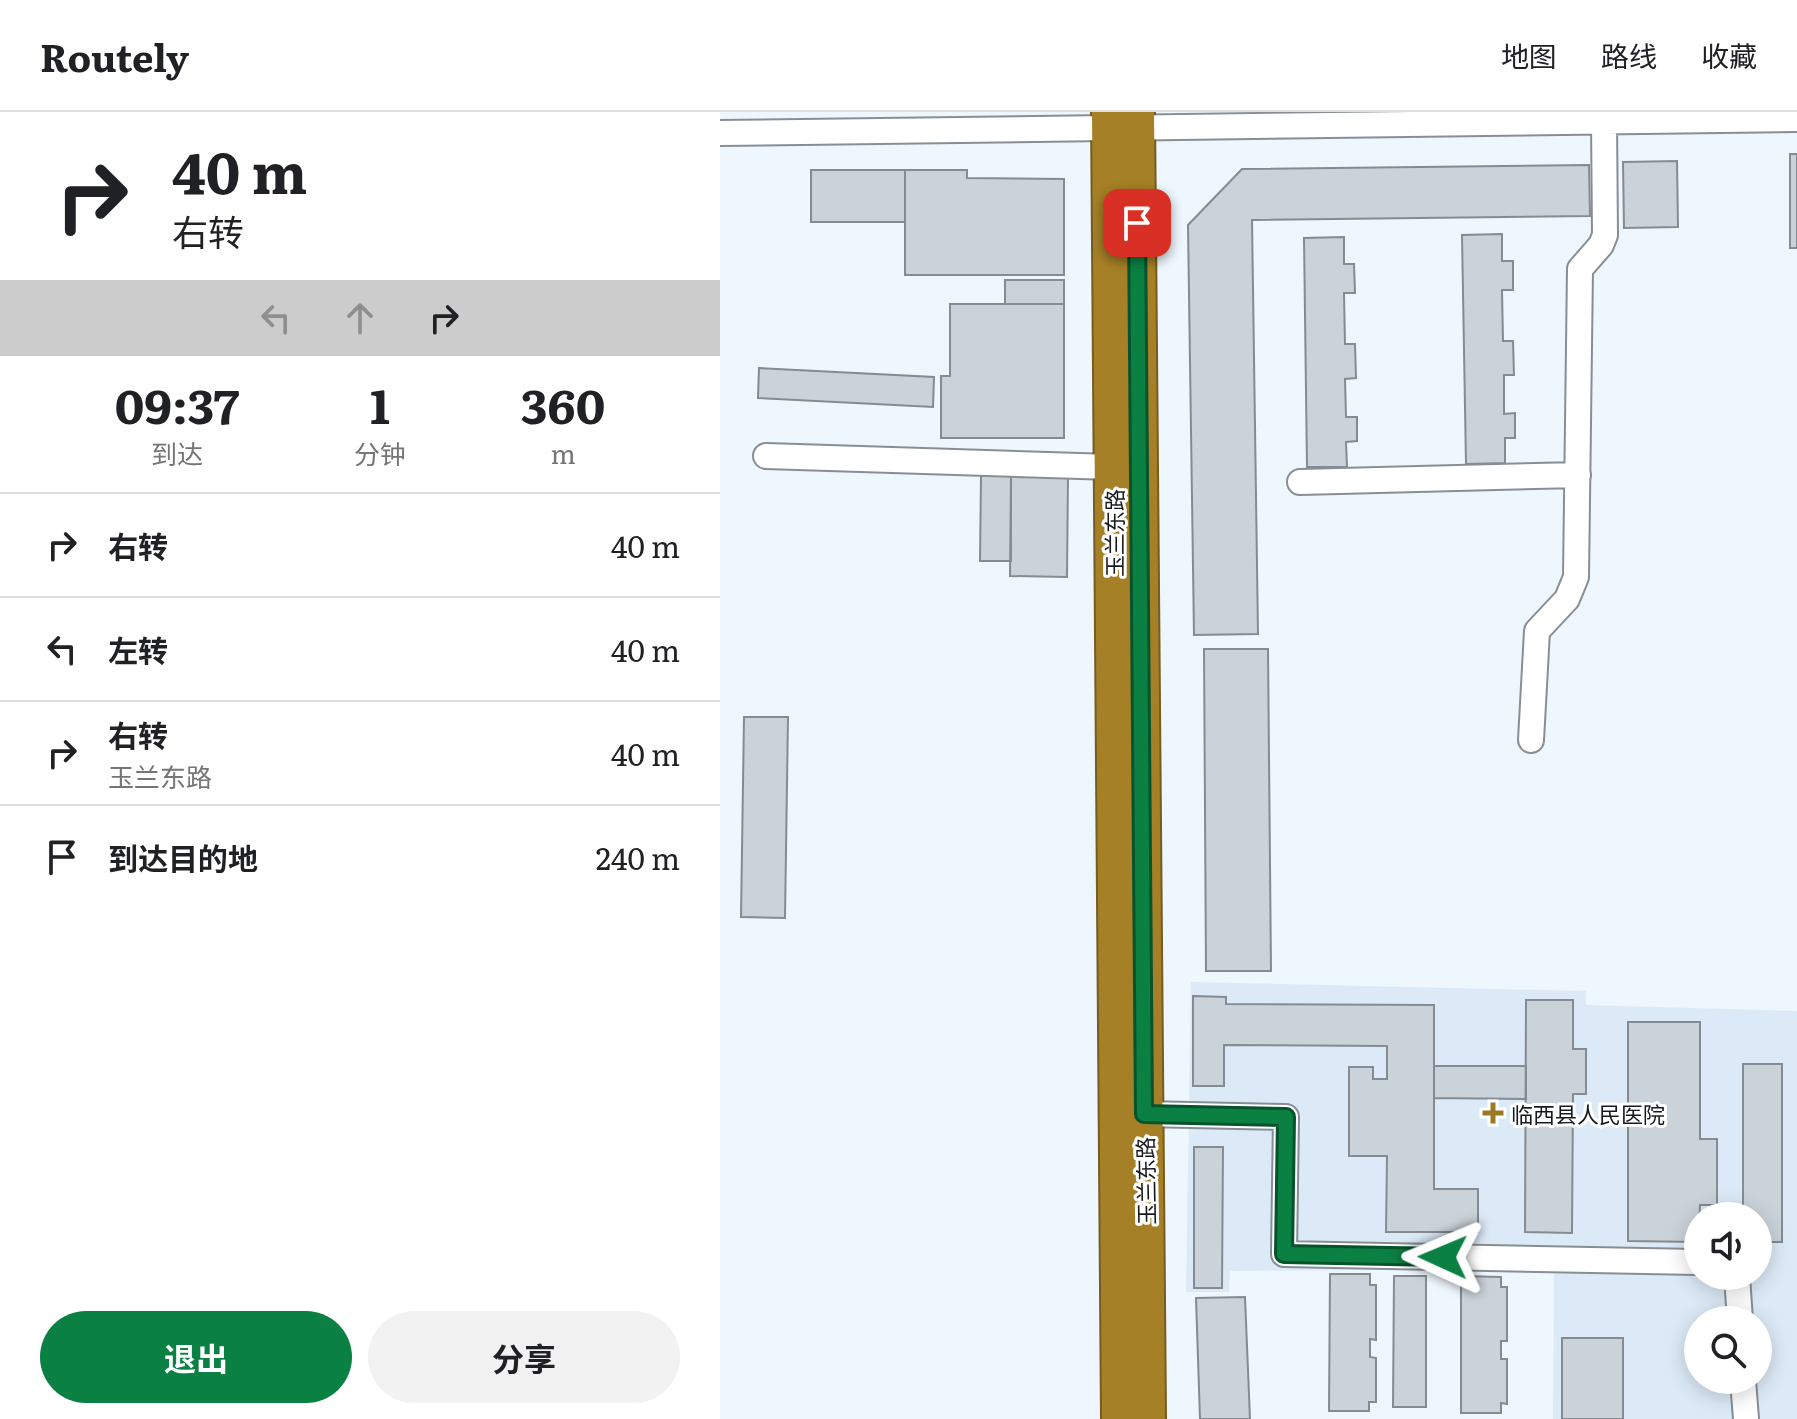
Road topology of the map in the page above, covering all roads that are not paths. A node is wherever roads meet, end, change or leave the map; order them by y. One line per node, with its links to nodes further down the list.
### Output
1 (1510, 117): 3 (street); 4 (street)
2 (1797, 119): 4 (street)
3 (1123, 120): 5 (street); 7 (highway, 玉兰东路); 11 (highway, 玉兰东路)
4 (1604, 121): 8 (street)
5 (720, 133)
6 (766, 456): 7 (street)
7 (1112, 467): 14 (highway, 玉兰东路)
8 (1578, 475): 9 (street); 10 (street)
9 (1300, 482)
10 (1531, 740)
11 (1144, 1114): 12 (street); 15 (highway, 玉兰东路)
12 (1684, 1262)
13 (1744, 1394): 16 (street)
14 (1120, 1419)
15 (1147, 1419)
16 (1746, 1419)

